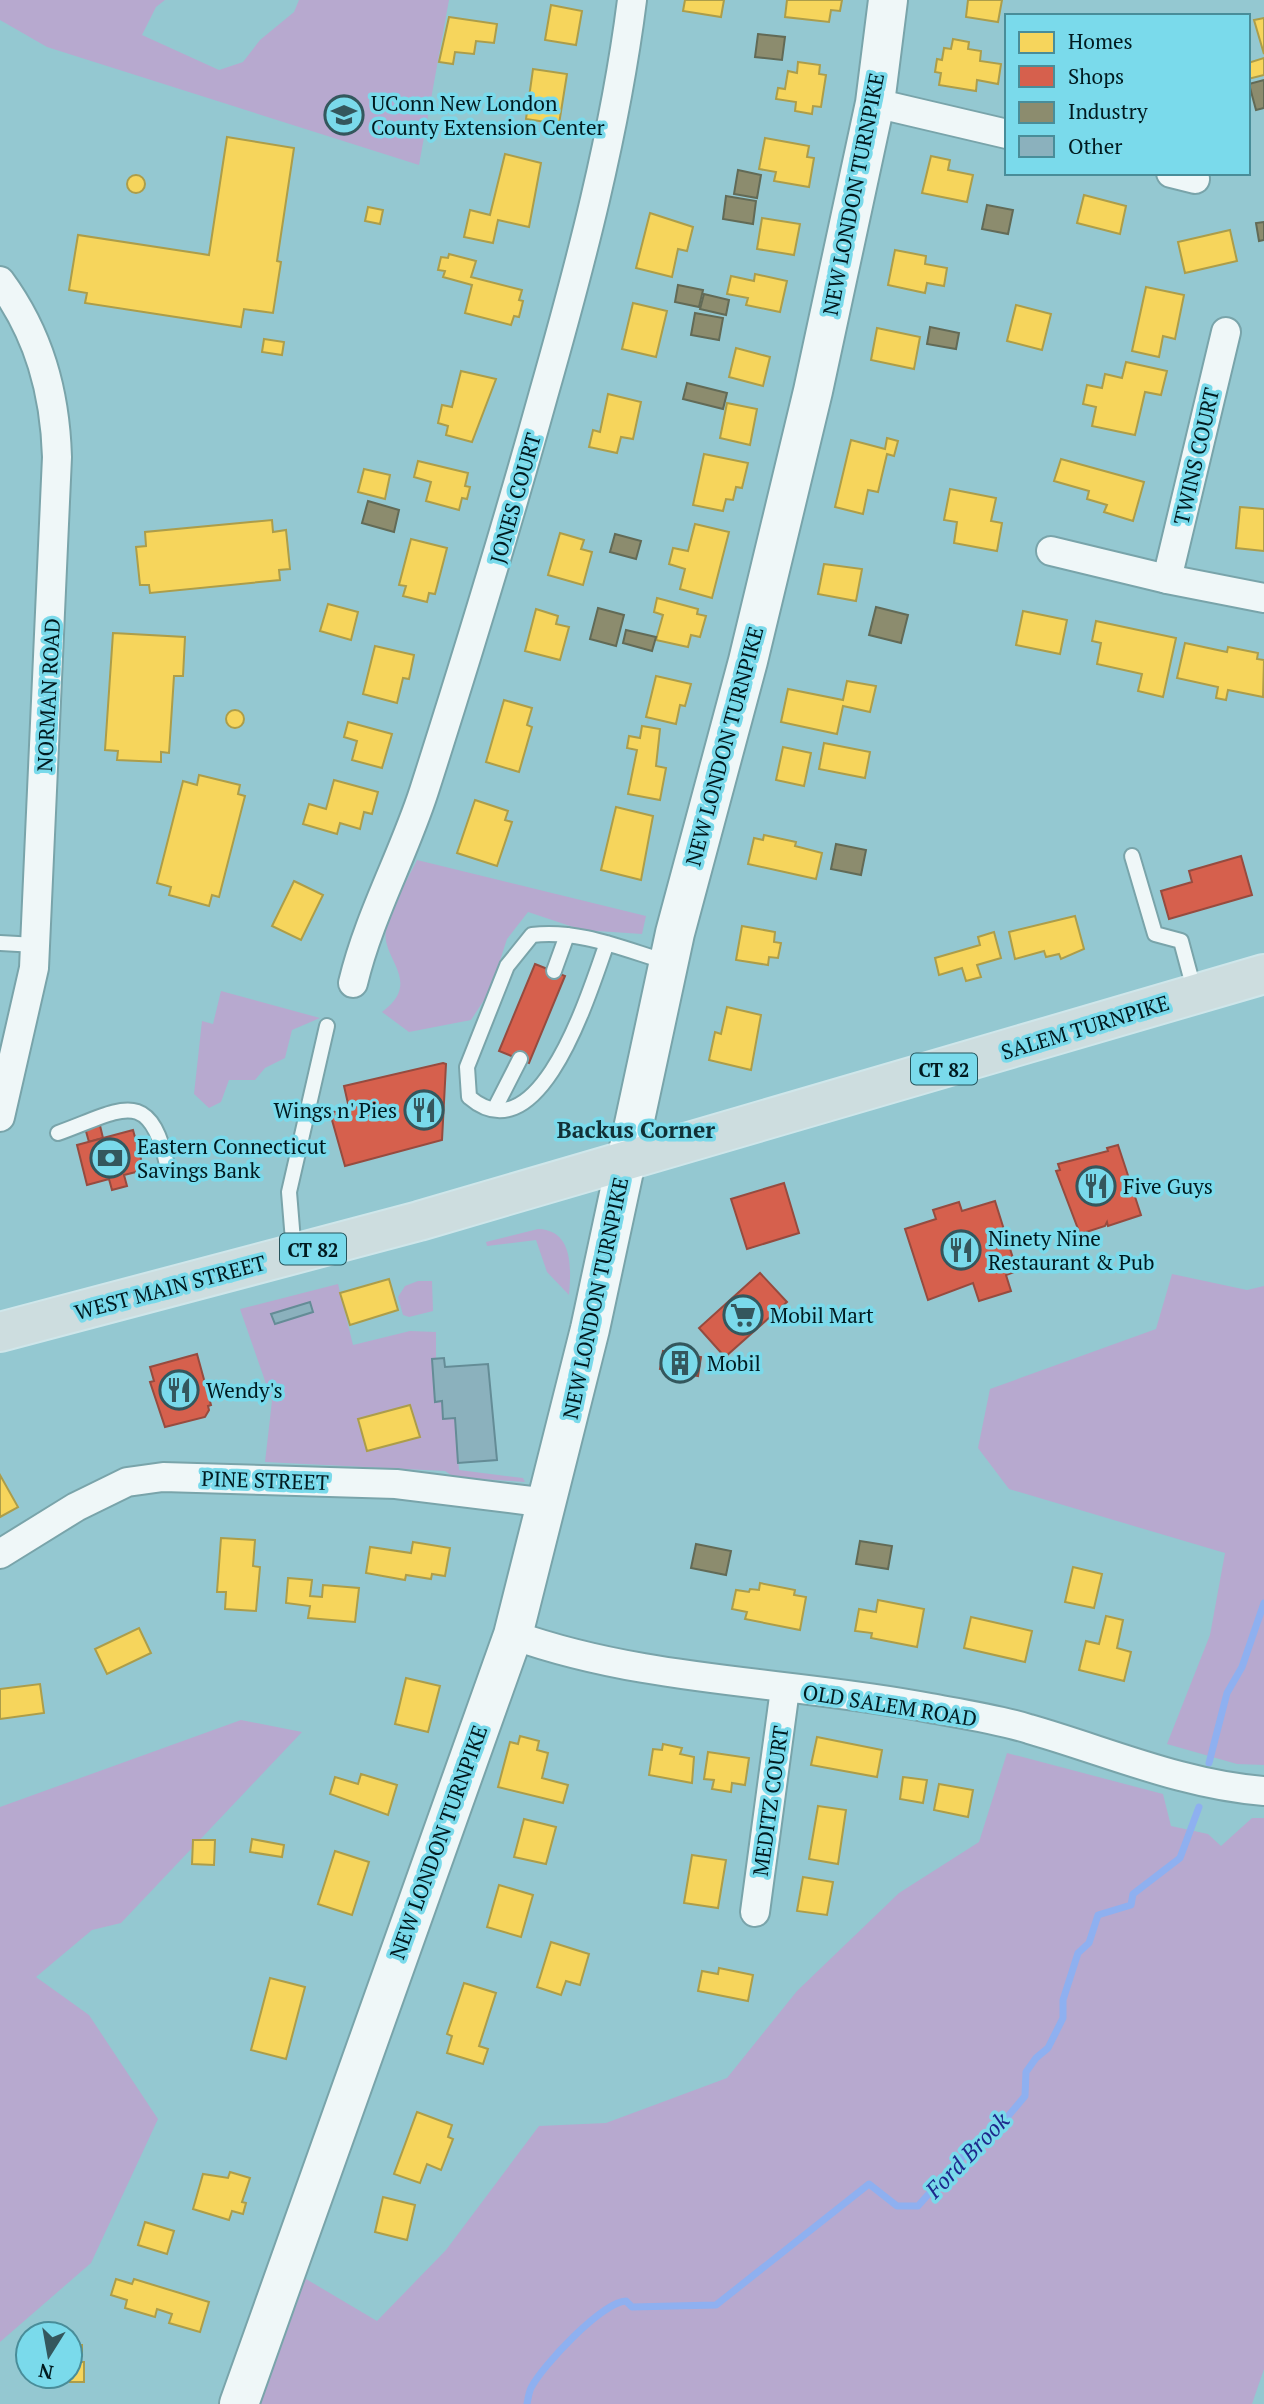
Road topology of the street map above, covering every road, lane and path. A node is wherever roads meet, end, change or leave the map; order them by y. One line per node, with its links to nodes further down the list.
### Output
1 (632, 0): 18 (street, JONES COURT)
2 (888, 0): 3 (main road, NEW LONDON TURNPIKE)
3 (875, 103): 4 (street); 15 (main road, NEW LONDON TURNPIKE)
4 (1005, 134)
5 (0, 281): 14 (street, NORMAN ROAD)
6 (1226, 332): 8 (street, TWINS COURT)
7 (1052, 551): 8 (street)
8 (1167, 579): 9 (street)
9 (1264, 598)
10 (1132, 856): 19 (lane)
11 (567, 935): 13 (lane); 16 (lane); 22 (lane)
12 (0, 943): 14 (lane)
13 (607, 943): 15 (lane); 22 (lane)
14 (36, 945): 23 (street, NORMAN ROAD)
15 (668, 962): 25 (main road, NEW LONDON TURNPIKE)
16 (554, 971)
17 (1264, 974): 19 (main road, SALEM TURNPIKE / CT 82)
18 (352, 983)
19 (1195, 995): 25 (main road, SALEM TURNPIKE / CT 82)
20 (327, 1026): 27 (lane)
21 (520, 1059): 22 (lane)
22 (495, 1108)
23 (0, 1117)
24 (58, 1133): 26 (lane)
25 (624, 1162): 27 (main road, WEST MAIN STREET / CT 82); 29 (main road, NEW LONDON TURNPIKE)
26 (168, 1169)
27 (294, 1254): 28 (main road, WEST MAIN STREET / CT 82)
28 (1, 1329)
29 (548, 1503): 30 (street, PINE STREET); 31 (main road, NEW LONDON TURNPIKE)
30 (0, 1554)
31 (513, 1635): 32 (street, OLD SALEM ROAD); 35 (main road, NEW LONDON TURNPIKE)
32 (785, 1689): 33 (street, OLD SALEM ROAD); 34 (street, MEDITZ COURT)
33 (1264, 1791)
34 (755, 1912)
35 (239, 2404)

